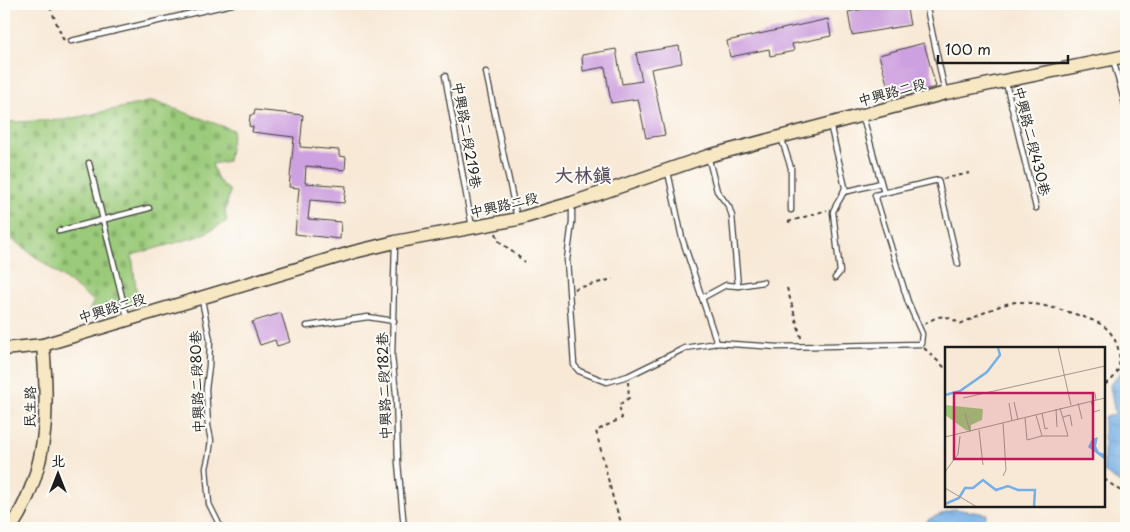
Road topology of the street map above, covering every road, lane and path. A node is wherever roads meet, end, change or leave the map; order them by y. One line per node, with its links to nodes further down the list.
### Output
1 (232, 4): 4 (lane)
2 (926, 4): 10 (lane)
3 (50, 7): 4 (path)
4 (71, 41)
5 (1126, 56): 6 (main road, 中興路二段)
6 (1113, 58): 9 (main road, 中興路二段); 11 (lane)
7 (486, 72): 28 (lane)
8 (445, 76): 32 (lane, 中興路二段219巷)
9 (1005, 80): 10 (main road, 中興路二段); 26 (lane, 中興路二段430巷)
10 (946, 93): 12 (main road, 中興路二段)
11 (1126, 108)
12 (863, 116): 13 (main road, 中興路二段); 20 (lane)
13 (830, 124): 14 (main road, 中興路二段); 21 (lane)
14 (781, 137): 15 (main road, 中興路二段); 27 (lane)
15 (708, 156): 17 (main road, 中興路二段); 40 (lane)
16 (89, 163): 29 (lane)
17 (667, 169): 23 (main road, 中興路二段); 44 (lane)
18 (970, 173): 19 (path)
19 (938, 180): 22 (lane); 36 (lane)
20 (881, 183): 21 (lane); 22 (lane)
21 (844, 192): 25 (lane)
22 (884, 193): 48 (lane)
23 (572, 204): 28 (main road, 中興路二段); 42 (lane)
24 (149, 208): 29 (lane)
25 (834, 208): 30 (path); 37 (lane)
26 (1036, 208)
27 (791, 210)
28 (518, 219): 31 (main road, 中興路二段)
29 (103, 220): 33 (lane); 45 (lane)
30 (788, 222)
31 (494, 224): 32 (main road, 中興路二段); 35 (path)
32 (472, 228): 34 (main road, 中興路二段)
33 (59, 231)
34 (395, 242): 43 (main road, 中興路二段); 46 (lane, 中興路二段182巷)
35 (525, 262)
36 (958, 264)
37 (835, 278)
38 (613, 279): 42 (path)
39 (763, 282): 40 (lane)
40 (738, 286): 44 (lane)
41 (787, 288): 52 (path)
42 (569, 290): 55 (lane)
43 (201, 296): 45 (main road, 中興路二段); 60 (lane, 中興路二段80巷)
44 (702, 298): 49 (lane)
45 (128, 319): 51 (main road, 中興路二段)
46 (394, 322): 47 (lane); 61 (lane, 中興路二段182巷)
47 (307, 326)
48 (919, 326): 50 (lane); 56 (path)
49 (717, 343): 52 (lane); 55 (lane)
50 (921, 344): 52 (lane); 54 (path)
51 (43, 345): 53 (main road, 中興路二段); 59 (main road, 民生路)
52 (803, 346)
53 (4, 349)
54 (945, 368)
55 (628, 376): 62 (path)
56 (1105, 384)
57 (1105, 480): 58 (path)
58 (1126, 495)
59 (9, 526)
60 (221, 528)
61 (404, 528)
62 (623, 528)

